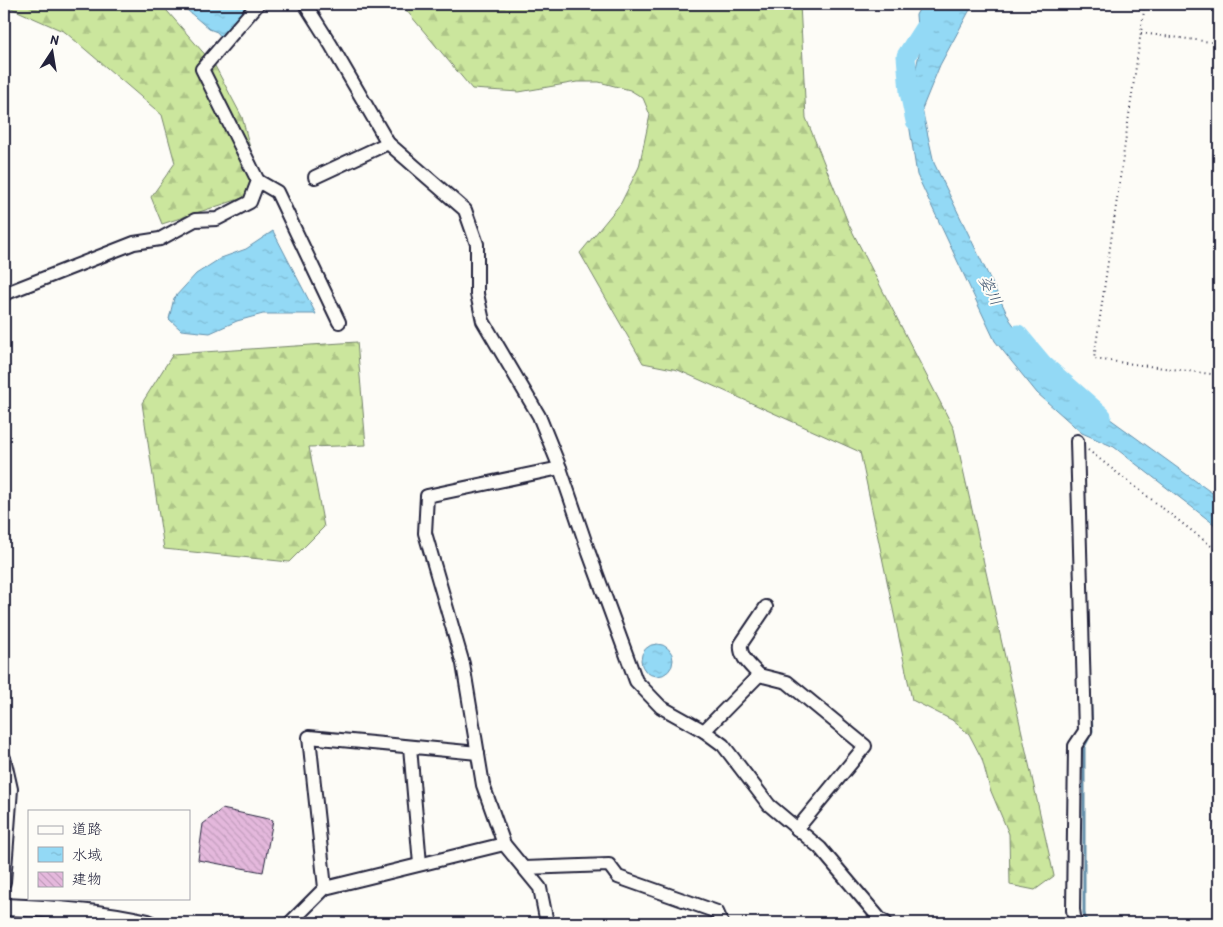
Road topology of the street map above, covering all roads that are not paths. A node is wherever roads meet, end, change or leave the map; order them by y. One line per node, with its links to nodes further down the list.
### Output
1 (258, 4): 5 (street)
2 (305, 4): 3 (street)
3 (388, 143): 4 (street); 9 (street)
4 (315, 177)
5 (258, 181): 6 (street); 7 (street)
6 (4, 294)
7 (339, 322)
8 (1076, 441): 28 (street)
9 (560, 468): 12 (street); 14 (street)
10 (766, 607): 11 (street)
11 (759, 675): 12 (street); 16 (street)
12 (704, 731): 16 (street)
13 (410, 747): 14 (street); 18 (street); 21 (street)
14 (478, 753): 17 (street)
15 (4, 758): 20 (street)
16 (797, 829): 27 (street)
17 (504, 844): 18 (street); 19 (street)
18 (420, 864): 21 (street)
19 (524, 868): 25 (street); 26 (street)
20 (4, 882)
21 (325, 888): 24 (street)
22 (4, 907): 23 (main road)
23 (148, 923)
24 (290, 923)
25 (546, 923)
26 (722, 923)
27 (886, 923)
28 (1075, 923)

